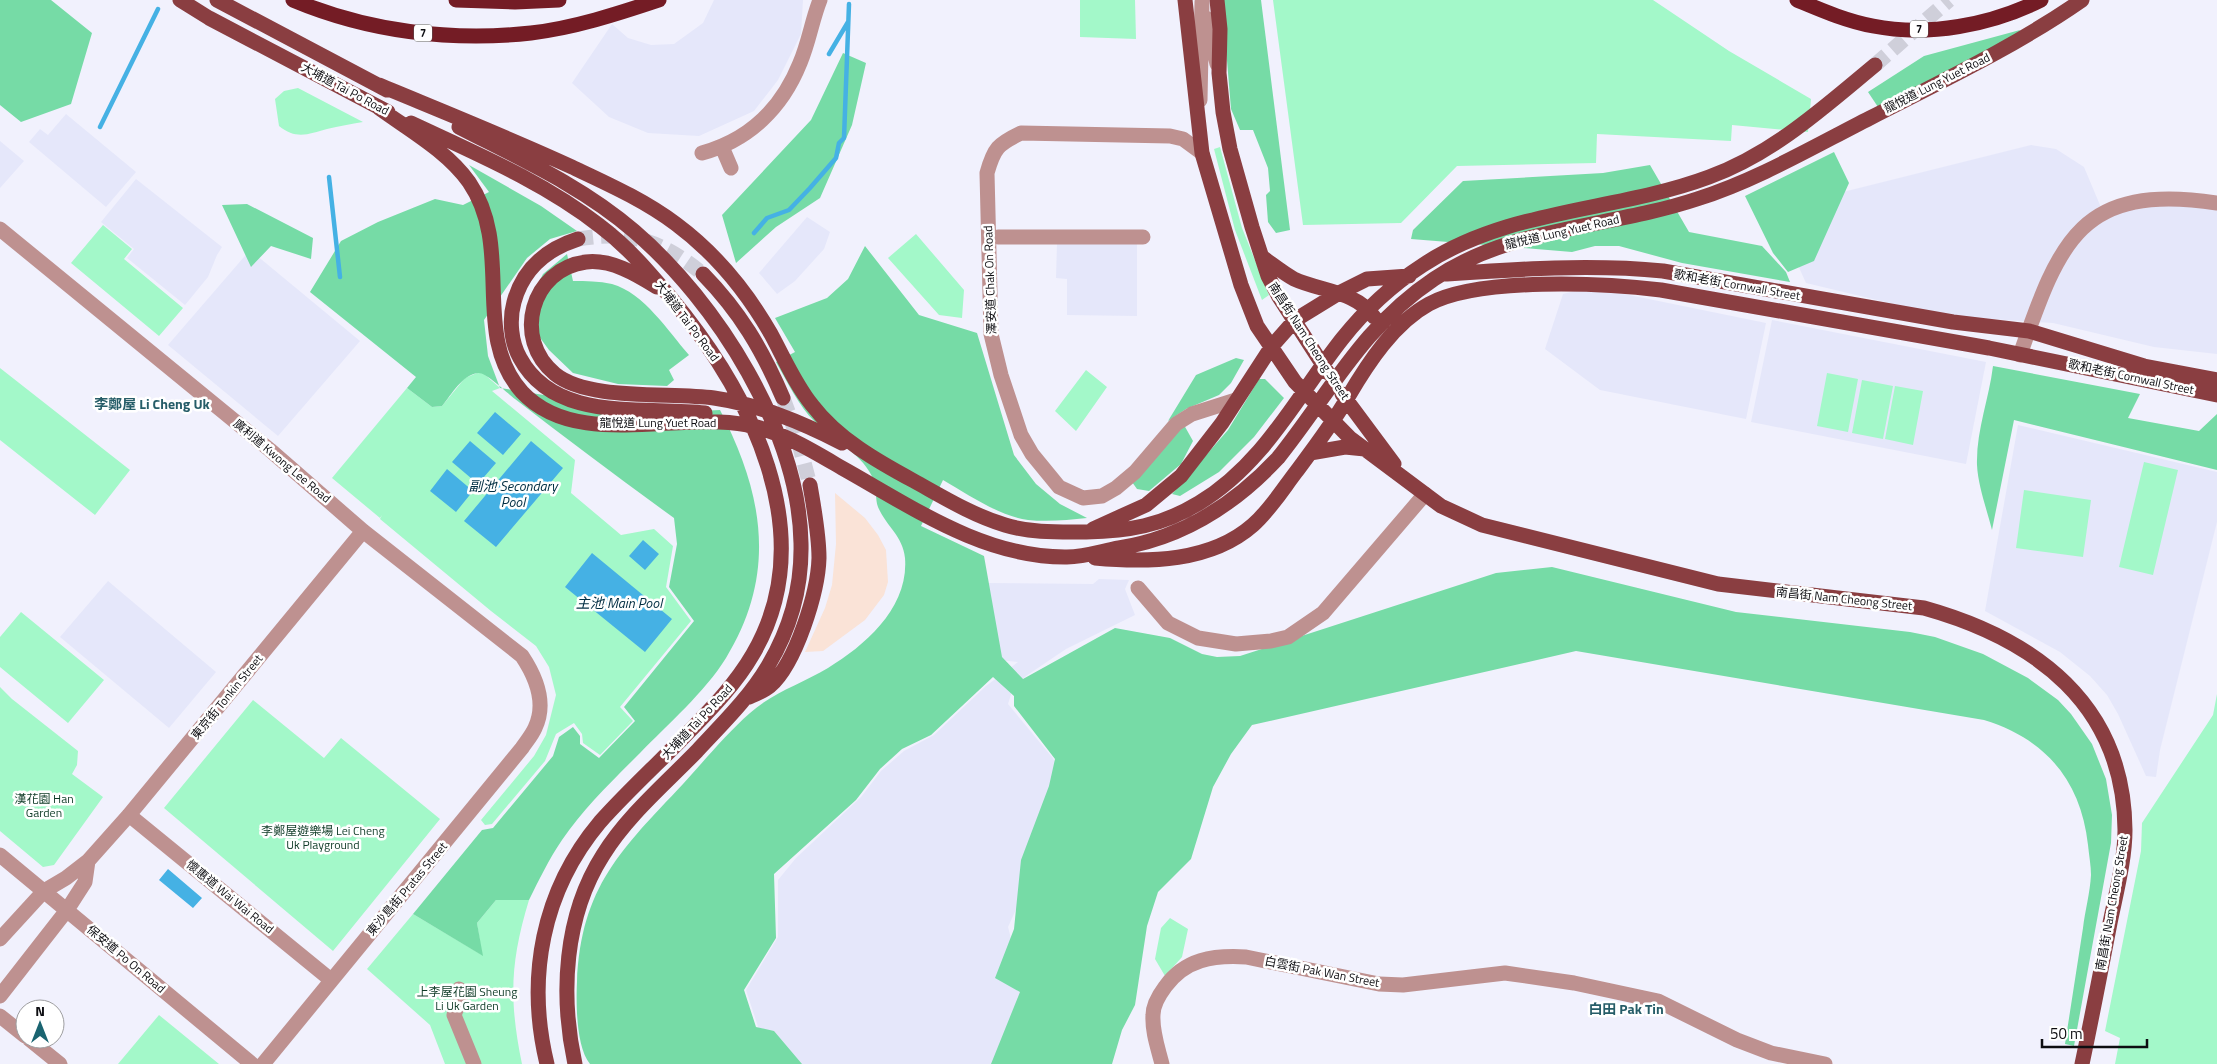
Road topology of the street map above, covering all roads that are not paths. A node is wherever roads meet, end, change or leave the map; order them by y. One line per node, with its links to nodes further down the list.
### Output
1 (180, 0): 19 (main road, 大埔道 Tai Po Road)
2 (217, 0): 18 (main road, 大埔道 Tai Po Road)
3 (293, 0): 6 (highway, 7)
4 (456, 0): 5 (highway)
5 (559, 0)
6 (659, 0)
7 (809, 0): 15 (street)
8 (820, 0): 15 (street)
9 (1185, 0): 20 (main road, 南昌街 Nam Cheong Street)
10 (1217, 0): 17 (main road, 南昌街 Nam Cheong Street)
11 (1796, 0): 12 (highway, 7)
12 (2041, 0)
13 (2082, 0): 54 (main road, 龍悅道 Lung Yuet Road)
14 (1201, 1): 17 (street, 南昌街 Nam Cheong Street); 20 (street, 南昌街 Nam Cheong Street)
15 (813, 22): 21 (street)
16 (1875, 65): 53 (main road, 龍悅道 Lung Yuet Road)
17 (1219, 73): 30 (main road, 南昌街 Nam Cheong Street)
18 (378, 85): 48 (main road, 龍悅道 Lung Yuet Road); 56 (main road, 大埔道 Tai Po Road)
19 (379, 108): 32 (main road, 大埔道 Tai Po Road); 45 (main road, 龍悅道 Lung Yuet Road)
20 (1199, 114): 23 (main road, 南昌街 Nam Cheong Street)
21 (722, 147): 22 (street); 24 (street)
22 (702, 153)
23 (1202, 153): 37 (main road, 南昌街 Nam Cheong Street); 42 (street, 澤安道 Chak On Road)
24 (731, 168)
25 (2217, 203): 35 (street)
26 (0, 229): 52 (street, 廣利道 Kwong Lee Road)
27 (998, 237): 28 (street)
28 (1143, 237)
29 (578, 239): 45 (main road)
30 (1262, 257): 33 (main road); 34 (main road, 南昌街 Nam Cheong Street)
31 (703, 274): 41 (main road)
32 (665, 292): 48 (main road); 74 (main road, 大埔道 Tai Po Road)
33 (1339, 293): 34 (main road, 歌和老街 Cornwall Street); 35 (main road, 歌和老街 Cornwall Street); 36 (main road)
34 (1295, 320): 37 (main road, 歌和老街 Cornwall Street); 43 (main road, 南昌街 Nam Cheong Street)
35 (2029, 331): 38 (street); 39 (main road, 歌和老街 Cornwall Street)
36 (1385, 343): 38 (main road, 歌和老街 Cornwall Street); 43 (main road, 歌和老街 Cornwall Street)
37 (1272, 346): 42 (main road, 龍悅道 Lung Yuet Road); 44 (main road, 南昌街 Nam Cheong Street)
38 (2020, 355): 40 (main road, 歌和老街 Cornwall Street)
39 (2217, 380)
40 (2217, 395)
41 (783, 398)
42 (1236, 400): 53 (main road, 龍悅道 Lung Yuet Road)
43 (1347, 400): 44 (main road, 歌和老街 Cornwall Street); 49 (main road, 南昌街 Nam Cheong Street)
44 (1332, 421): 46 (main road, 南昌街 Nam Cheong Street); 47 (main road, 龍悅道 Lung Yuet Road)
45 (747, 425): 54 (main road, 龍悅道 Lung Yuet Road)
46 (1368, 449): 47 (main road); 49 (main road, 南昌街 Nam Cheong Street)
47 (1310, 453): 54 (main road, 龍悅道 Lung Yuet Road)
48 (899, 473): 53 (main road, 龍悅道 Lung Yuet Road)
49 (1403, 477): 51 (main road, 南昌街 Nam Cheong Street)
50 (810, 485): 56 (main road)
51 (1425, 494): 55 (street); 78 (main road, 南昌街 Nam Cheong Street)
52 (363, 532): 57 (street, 廣利道 Kwong Lee Road); 58 (street, 東京街 Tonkin Street)
53 (1087, 532)
54 (1081, 556)
55 (1138, 588)
56 (746, 698): 75 (main road, 大埔道 Tai Po Road)
57 (540, 709): 64 (street, 東沙島街 Pratas Street)
58 (130, 815): 60 (street, 東京街 Tonkin Street); 64 (street, 懷惠道 Wai Wai Road)
59 (0, 855): 61 (street, 保安道 Po On Road)
60 (88, 861): 61 (street, 東京街 Tonkin Street); 62 (street)
61 (44, 891): 62 (street, 保安道 Po On Road); 63 (street, 東京街 Tonkin Street)
62 (67, 910): 66 (street); 71 (street, 保安道 Po On Road)
63 (0, 939)
64 (331, 980): 72 (street, 東沙島街 Pratas Street)
65 (459, 989): 73 (street)
66 (0, 996)
67 (0, 1016): 68 (street)
68 (15, 1028)
69 (41, 1049): 70 (street)
70 (60, 1064)
71 (252, 1064)
72 (263, 1064)
73 (474, 1064)
74 (547, 1064)
75 (575, 1064)
76 (1162, 1064): 77 (street, 白雲街 Pak Wan Street)
77 (1825, 1064)
78 (2082, 1064)

